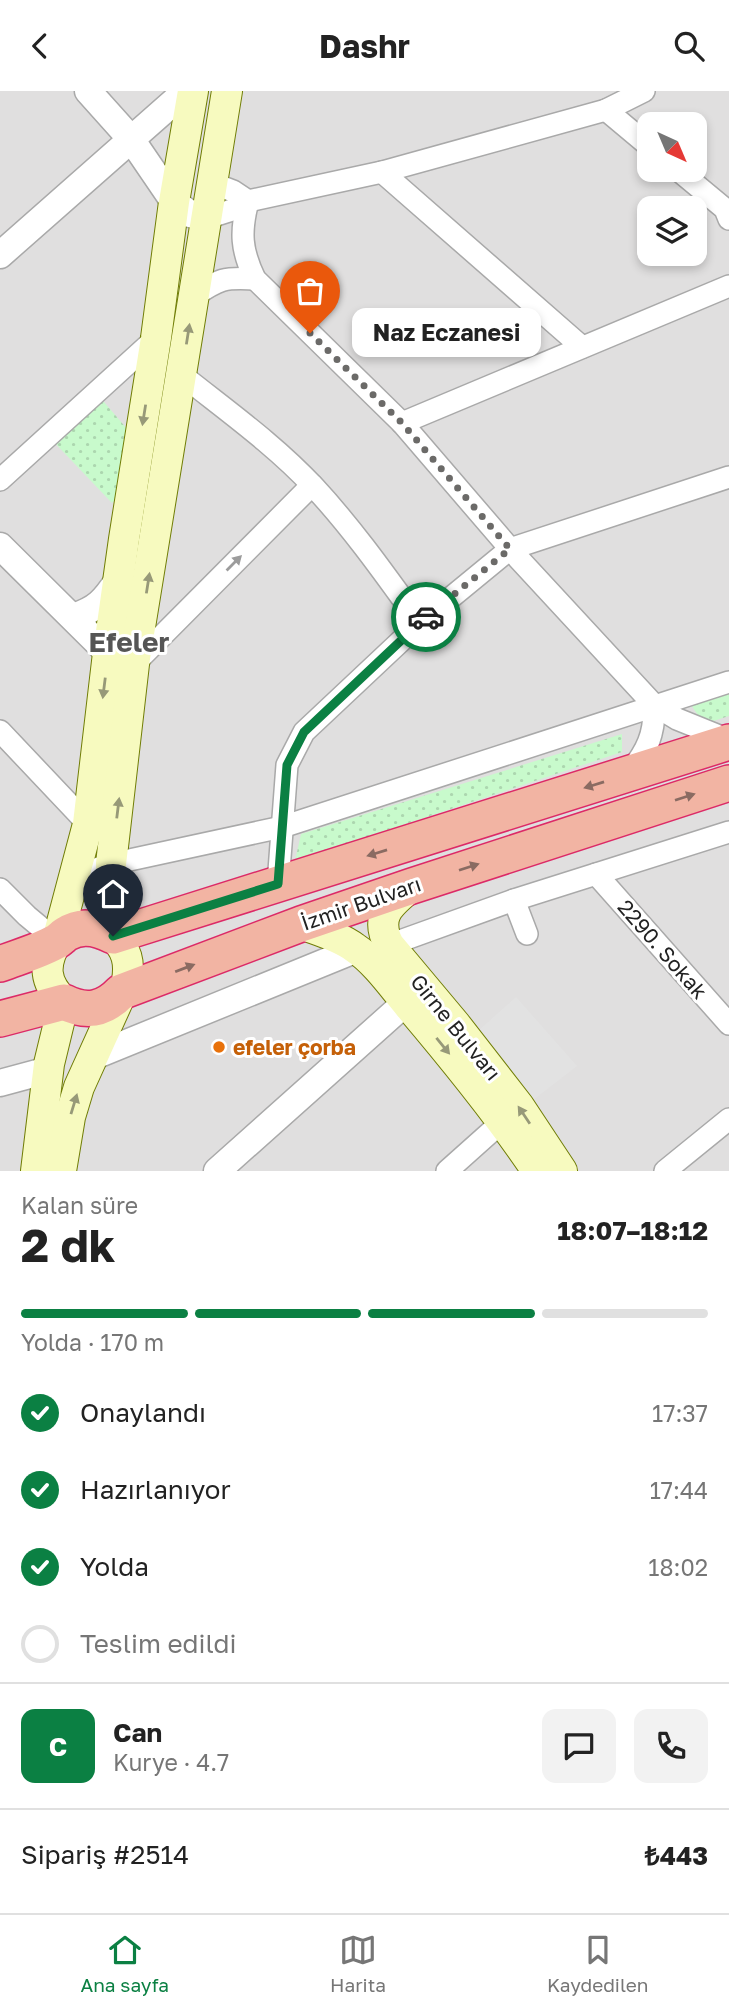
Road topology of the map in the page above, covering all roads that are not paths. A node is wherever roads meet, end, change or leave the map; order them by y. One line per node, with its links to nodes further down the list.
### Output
1 (88, 91): 8 (street)
2 (186, 91): 8 (street)
3 (193, 91): 9 (main road)
4 (227, 91): 12 (main road)
5 (644, 91): 6 (street)
6 (606, 110): 7 (street); 10 (street)
7 (637, 136)
8 (131, 139): 9 (street); 14 (street); 17 (street)
9 (180, 169): 12 (street); 14 (main road)
10 (382, 172): 13 (street); 22 (street)
11 (692, 182): 16 (street)
12 (212, 183): 13 (street); 15 (main road)
13 (248, 201): 15 (street); 18 (street)
14 (174, 202): 15 (street); 21 (main road)
15 (206, 218): 20 (main road)
16 (729, 219)
17 (0, 255)
18 (255, 279): 20 (street); 24 (street)
19 (729, 286): 22 (street)
20 (194, 296): 23 (main road, one-way to 20)
21 (156, 338): 26 (street); 30 (main road, one-way to 30)
22 (582, 347): 24 (street)
23 (182, 375): 27 (street); 33 (main road, one-way to 23)
24 (402, 423): 29 (street)
25 (729, 477): 29 (street)
26 (0, 480)
27 (312, 485): 32 (street); 33 (street, one-way to 27)
28 (0, 546): 31 (street)
29 (510, 549): 32 (street); 35 (street)
30 (118, 580): 31 (street); 33 (main road)
31 (72, 617): 33 (street)
32 (420, 623): 41 (street)
33 (121, 659): 40 (main road, one-way to 40); 43 (main road, one-way to 33)
34 (729, 682): 35 (street)
35 (654, 705): 37 (street); 38 (street); 41 (street)
36 (0, 731): 40 (street)
37 (729, 741): 38 (highway, İzmir Bulvarı)
38 (627, 774): 46 (highway, İzmir Bulvarı, one-way to 46)
39 (729, 783): 47 (highway, İzmir Bulvarı, one-way to 39)
40 (88, 824): 45 (main road)
41 (282, 827): 43 (street); 46 (street)
42 (729, 832): 44 (street)
43 (111, 864): 45 (street); 52 (main road)
44 (596, 874): 49 (street); 61 (street, 2290. Sokak)
45 (75, 876): 53 (main road)
46 (278, 884): 52 (highway, İzmir Bulvarı)
47 (412, 886): 50 (highway, İzmir Bulvarı); 54 (main road)
48 (0, 888): 53 (street)
49 (513, 900): 51 (street); 54 (street)
50 (301, 924): 55 (main road, Girne Bulvarı); 57 (highway, İzmir Bulvarı, one-way to 50)
51 (527, 935)
52 (113, 936): 53 (highway); 57 (main road)
53 (57, 941): 56 (highway); 59 (main road)
54 (388, 946): 58 (main road, Girne Bulvarı)
55 (357, 949): 58 (main road, Girne Bulvarı); 62 (street)
56 (0, 964)
57 (121, 992): 59 (highway, İzmir Bulvarı); 62 (main road)
58 (415, 995): 66 (main road, Girne Bulvarı, one-way to 66); 69 (street); 72 (main road, Girne Bulvarı, one-way to 58)
59 (64, 1002): 60 (highway, İzmir Bulvarı); 63 (main road)
60 (0, 1019)
61 (729, 1024)
62 (92, 1057): 68 (main road, one-way to 62)
63 (48, 1070): 64 (street); 67 (main road)
64 (0, 1083)
65 (729, 1119): 73 (street)
66 (503, 1121): 70 (street); 71 (main road, Girne Bulvarı)
67 (36, 1171)
68 (61, 1171)
69 (217, 1171)
70 (447, 1171)
71 (537, 1171)
72 (562, 1171)
73 (665, 1171)

